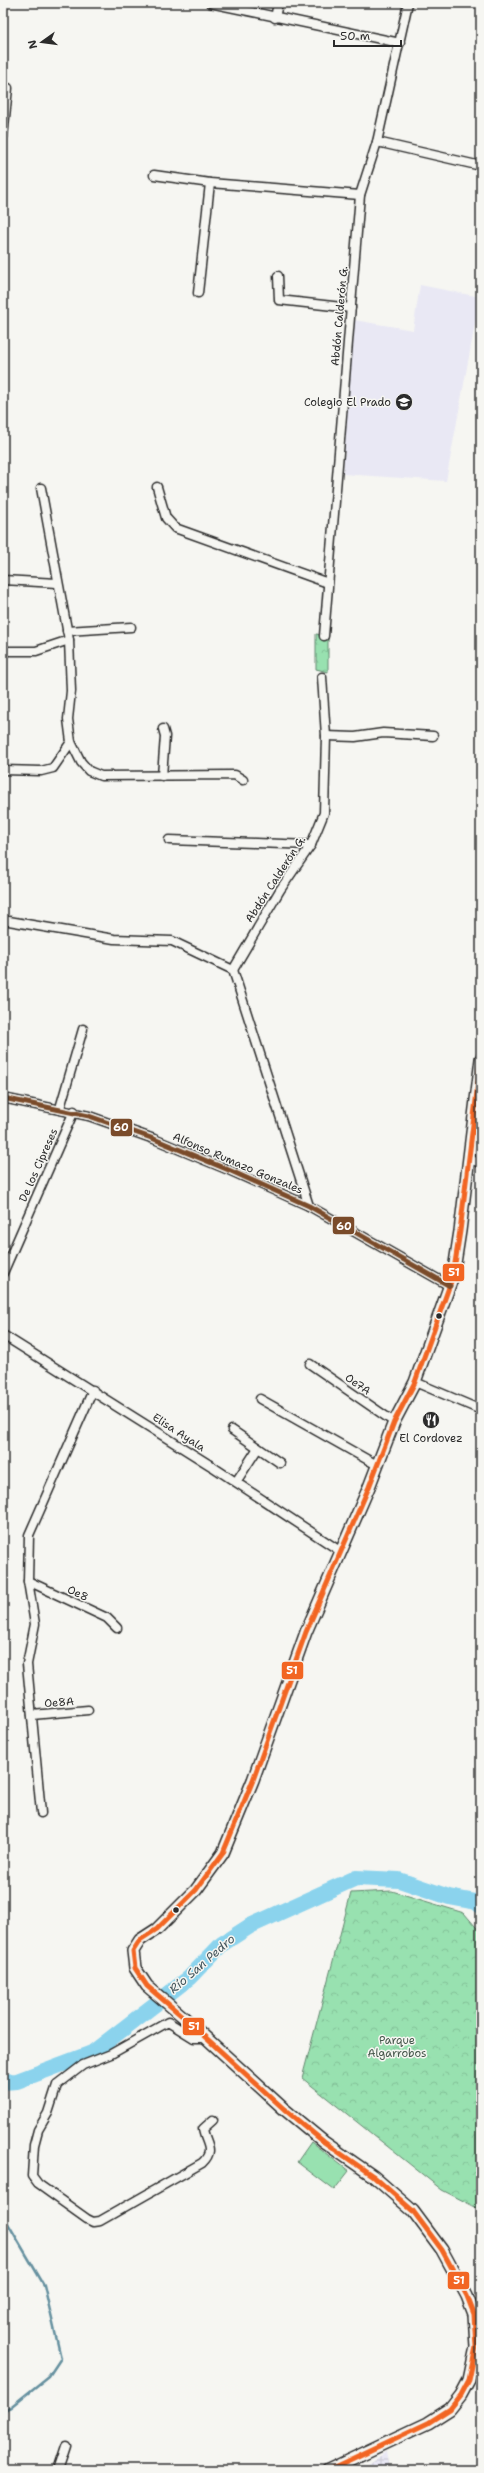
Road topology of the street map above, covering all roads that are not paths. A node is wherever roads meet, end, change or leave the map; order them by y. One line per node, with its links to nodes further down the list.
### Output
1 (210, 3): 4 (street)
2 (278, 3): 4 (street)
3 (408, 3): 5 (street, Abdón Calderón G.)
4 (275, 18): 5 (street)
5 (400, 43): 8 (street, Abdón Calderón G.)
6 (8, 88): 7 (street)
7 (3, 137)
8 (377, 142): 9 (street); 12 (street, Abdón Calderón G.)
9 (481, 166)
10 (154, 175): 11 (street)
11 (210, 183): 12 (street); 14 (street)
12 (360, 195): 15 (street, Abdón Calderón G.)
13 (278, 276): 15 (street)
14 (198, 293)
15 (351, 308): 19 (street, Abdón Calderón G.)
16 (157, 487): 19 (street)
17 (41, 488): 20 (street)
18 (3, 580): 20 (street)
19 (328, 582): 23 (street, Abdón Calderón G.)
20 (57, 583): 22 (street)
21 (131, 627): 22 (street)
22 (67, 631): 24 (street)
23 (324, 636)
24 (69, 640): 25 (street); 30 (street)
25 (3, 651)
26 (322, 677): 28 (street, Abdón Calderón G.)
27 (163, 729): 32 (street)
28 (326, 736): 29 (street); 35 (street, Abdón Calderón G.)
29 (433, 736)
30 (71, 742): 31 (street); 32 (street)
31 (3, 770)
32 (162, 776): 33 (street)
33 (243, 780)
34 (169, 840): 35 (street)
35 (311, 845): 37 (street, Abdón Calderón G.)
36 (3, 920): 37 (street)
37 (233, 970): 45 (street)
38 (83, 1029): 41 (street)
39 (481, 1060): 43 (street)
40 (3, 1098): 41 (street, Alfonso Rumazo Gonzales)
41 (60, 1108): 42 (street, Alfonso Rumazo Gonzales)
42 (74, 1111): 45 (street, Alfonso Rumazo Gonzales); 46 (street, De los Cipreses)
43 (468, 1159): 44 (street); 47 (street)
44 (481, 1164)
45 (309, 1206): 47 (street, Alfonso Rumazo Gonzales)
46 (3, 1273)
47 (450, 1286): 50 (street)
48 (3, 1335): 51 (street, Elisa Ayala)
49 (310, 1364): 54 (street, Oe7A)
50 (415, 1382): 53 (street); 54 (street)
51 (93, 1390): 59 (street, Elisa Ayala); 61 (street)
52 (260, 1399): 58 (street)
53 (481, 1410)
54 (394, 1422): 58 (street)
55 (232, 1430): 56 (street)
56 (258, 1448): 57 (street); 59 (street)
57 (280, 1463)
58 (377, 1465): 60 (street)
59 (236, 1482): 60 (street, Elisa Ayala)
60 (340, 1551): 66 (street)
61 (28, 1581): 62 (street, Oe8); 64 (street)
62 (117, 1628)
63 (88, 1710): 64 (street, Oe8A)
64 (32, 1715): 65 (street)
65 (41, 1813)
66 (205, 2038): 67 (street); 70 (street)
67 (213, 2120)
68 (66, 2446): 69 (street)
69 (58, 2470)
70 (328, 2470)

